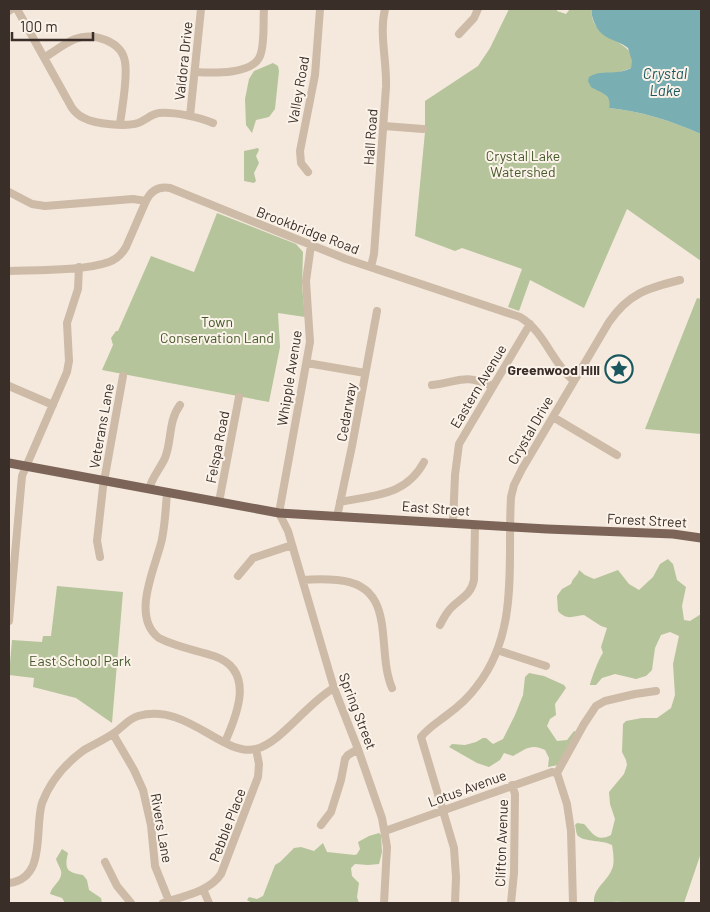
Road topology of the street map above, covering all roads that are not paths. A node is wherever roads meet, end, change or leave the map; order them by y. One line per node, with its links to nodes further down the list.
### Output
1 (17, 9): 8 (street)
2 (201, 9): 9 (street, Valdora Drive)
3 (264, 9): 9 (street)
4 (320, 9): 15 (street, Valley Road)
5 (385, 9): 13 (street, Hall Road)
6 (478, 9): 7 (street)
7 (459, 34)
8 (45, 57): 12 (street); 12 (street)
9 (195, 72): 10 (street, Valdora Drive)
10 (190, 116): 11 (street); 12 (street)
11 (213, 123)
12 (120, 124)
13 (384, 126): 14 (street); 20 (street, Hall Road)
14 (423, 129)
15 (308, 172)
16 (9, 192): 17 (street)
17 (146, 201): 18 (street, Brookbridge Road); 19 (street)
18 (312, 245): 20 (street, Brookbridge Road); 25 (street, Whipple Avenue)
19 (79, 267): 21 (street); 33 (street)
20 (371, 267): 24 (street, Brookbridge Road)
21 (9, 271)
22 (680, 280): 28 (street, Crystal Drive)
23 (377, 311): 26 (street, Cedarway)
24 (530, 324): 28 (street, Brookbridge Road); 31 (street, Eastern Avenue)
25 (307, 363): 26 (street); 45 (street, Whipple Avenue)
26 (365, 374): 44 (street, Cedarway)
27 (123, 376): 40 (street, Veterans Lane)
28 (574, 381): 35 (street, Crystal Drive)
29 (432, 385): 31 (street)
30 (9, 386): 33 (street)
31 (492, 386): 48 (street, Eastern Avenue)
32 (239, 397): 43 (street, Felspa Road)
33 (53, 404): 39 (street)
34 (180, 405): 41 (street)
35 (553, 417): 36 (street); 50 (street, Crystal Drive)
36 (617, 455)
37 (424, 462): 44 (street)
38 (9, 463): 39 (main road)
39 (25, 466): 40 (main road); 58 (street)
40 (104, 480): 41 (main road); 55 (street, Veterans Lane)
41 (149, 489): 42 (main road)
42 (167, 492): 43 (main road); 66 (street)
43 (219, 502): 45 (main road)
44 (340, 502): 47 (street, Cedarway)
45 (279, 513): 46 (main road, East Street); 51 (street, Spring Street)
46 (292, 514): 47 (main road, East Street); 51 (street, Spring Street)
47 (337, 517): 48 (main road, East Street)
48 (453, 523): 49 (main road, East Street)
49 (475, 525): 50 (main road, East Street); 59 (street)
50 (510, 527): 52 (main road, East Street); 60 (street, Crystal Drive)
51 (288, 530): 54 (street, Spring Street)
52 (591, 531): 53 (main road, Forest Street)
53 (701, 538)
54 (292, 545): 56 (street); 57 (street, Spring Street)
55 (100, 557)
56 (238, 576)
57 (303, 580): 62 (street, Spring Street); 63 (street)
58 (9, 621)
59 (440, 626)
60 (497, 650): 61 (street); 71 (street, Crystal Drive)
61 (546, 666)
62 (334, 688): 67 (street); 68 (street, Spring Street)
63 (392, 688)
64 (656, 691): 69 (street)
65 (113, 734): 66 (street); 75 (street); 77 (street, Rivers Lane)
66 (226, 742): 67 (street)
67 (256, 749): 76 (street, Pebble Place)
68 (358, 749): 72 (street); 73 (street, Spring Street)
69 (557, 773): 70 (street, Lotus Avenue); 83 (street)
70 (512, 785): 71 (street, Lotus Avenue); 82 (street, Clifton Avenue)
71 (443, 810): 73 (street, Lotus Avenue); 81 (street)
72 (321, 825)
73 (385, 831): 80 (street, Spring Street)
74 (105, 862): 78 (street)
75 (9, 883)
76 (203, 889): 77 (street, Pebble Place); 79 (street)
77 (166, 902)
78 (131, 903)
79 (209, 903)
80 (384, 903)
81 (455, 903)
82 (511, 903)
83 (572, 903)

